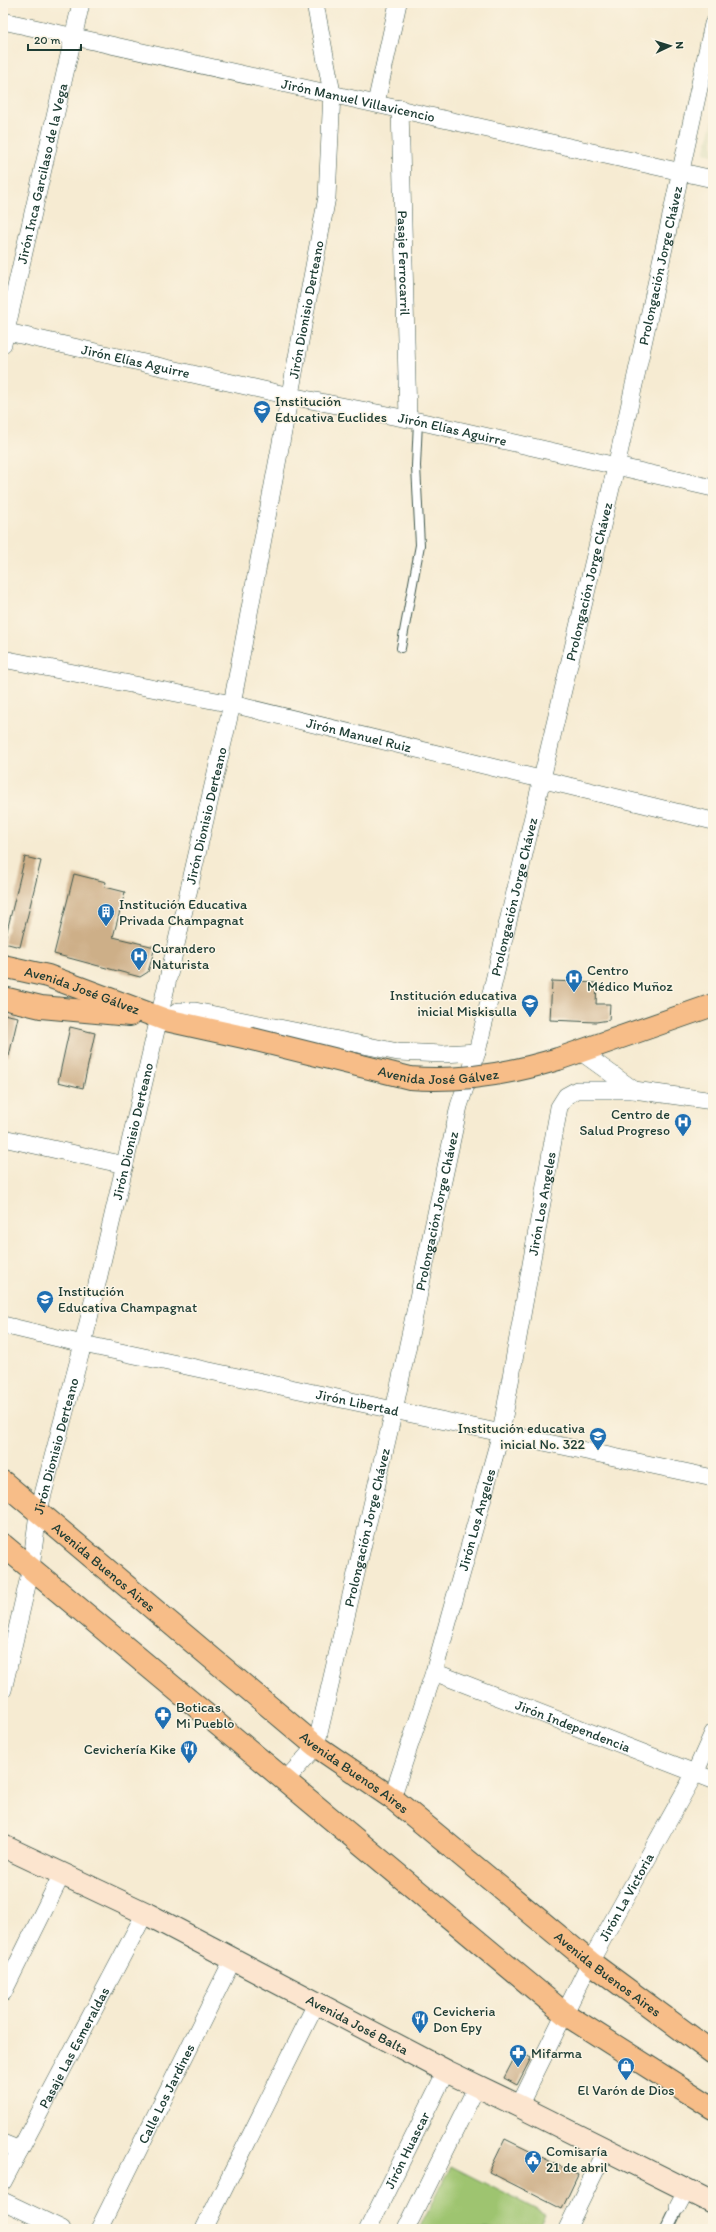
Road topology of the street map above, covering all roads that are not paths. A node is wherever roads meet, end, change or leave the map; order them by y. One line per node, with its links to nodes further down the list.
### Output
1 (81, 3): 6 (street, Jirón Inca Garcilaso de la Vega)
2 (315, 3): 7 (street, Jirón Dionisio Derteano)
3 (398, 3): 8 (street)
4 (3, 21): 6 (street, Jirón Manuel Villavicencio)
5 (713, 24): 10 (street, Prolongación Jorge Chávez)
6 (73, 37): 7 (street, Jirón Manuel Villavicencio); 12 (street, Jirón Inca Garcilaso de la Vega)
7 (332, 93): 8 (street, Jirón Manuel Villavicencio); 13 (street, Jirón Dionisio Derteano)
8 (376, 103): 9 (street, Jirón Manuel Villavicencio)
9 (400, 108): 10 (street, Jirón Manuel Villavicencio); 14 (street, Pasaje Ferrocarril)
10 (681, 171): 11 (street, Jirón Manuel Villavicencio); 15 (street, Prolongación Jorge Chávez)
11 (713, 178)
12 (4, 335): 13 (street, Jirón Elías Aguirre)
13 (290, 396): 14 (street, Jirón Elías Aguirre); 19 (street, Jirón Dionisio Derteano)
14 (413, 420): 15 (street, Jirón Elías Aguirre); 17 (lane)
15 (616, 467): 16 (street, Jirón Elías Aguirre); 20 (street, Prolongación Jorge Chávez)
16 (713, 488)
17 (401, 648)
18 (3, 659): 19 (street, Jirón Manuel Ruiz)
19 (232, 704): 20 (street, Jirón Manuel Ruiz); 25 (street, Jirón Dionisio Derteano)
20 (541, 780): 21 (street, Jirón Manuel Ruiz); 26 (street, Prolongación Jorge Chávez)
21 (713, 821)
22 (3, 966): 25 (main road, Avenida José Gálvez)
23 (3, 998): 25 (main road, Avenida José Gálvez)
24 (713, 1005): 27 (main road, Avenida José Gálvez)
25 (163, 1019): 26 (street); 27 (main road, Avenida José Gálvez, bridge); 31 (street, Jirón Dionisio Derteano)
26 (477, 1052): 34 (street, Prolongación Jorge Chávez)
27 (581, 1052): 28 (street)
28 (634, 1090): 29 (street); 35 (street, Jirón Los Angeles)
29 (713, 1101)
30 (3, 1138): 31 (street)
31 (125, 1165): 33 (street, Jirón Dionisio Derteano)
32 (3, 1324): 33 (street, Jirón Libertad)
33 (83, 1344): 34 (street, Jirón Libertad); 38 (street, Jirón Dionisio Derteano)
34 (394, 1410): 35 (street, Jirón Libertad); 44 (street, Prolongación Jorge Chávez)
35 (502, 1433): 36 (street, Jirón Libertad); 41 (street, Jirón Los Angeles)
36 (713, 1478)
37 (3, 1482): 38 (main road, Avenida Buenos Aires)
38 (38, 1513): 40 (street, Jirón Dionisio Derteano); 44 (main road, Avenida Buenos Aires)
39 (3, 1545): 40 (main road)
40 (30, 1568): 42 (street, Jirón Dionisio Derteano); 47 (main road)
41 (434, 1672): 45 (street, Jirón Independencia); 48 (street, Jirón Los Angeles)
42 (3, 1690)
43 (713, 1733): 45 (street, Jirón La Victoria)
44 (316, 1746): 47 (street, Prolongación Jorge Chávez); 48 (main road, Avenida Buenos Aires)
45 (695, 1773): 46 (street, Jirón Independencia); 53 (street, Jirón La Victoria)
46 (713, 1780)
47 (285, 1781): 56 (main road)
48 (392, 1798): 53 (main road, Avenida Buenos Aires)
49 (3, 1846): 50 (main road, Avenida José Balta)
50 (62, 1874): 51 (main road, Avenida José Balta); 54 (street)
51 (145, 1913): 52 (main road, Avenida José Balta); 64 (street, Pasaje Las Esmeraldas)
52 (233, 1959): 55 (main road, Avenida José Balta); 70 (street, Calle Los Jardines)
53 (590, 1962): 56 (street, Jirón La Victoria); 57 (main road, Avenida Buenos Aires)
54 (3, 1993)
55 (316, 2004): 58 (main road, Avenida José Balta); 71 (street)
56 (565, 2014): 60 (street, Jirón La Victoria); 61 (main road)
57 (713, 2053)
58 (446, 2071): 59 (main road, Avenida José Balta); 72 (street, Jirón Huascar)
59 (477, 2086): 60 (main road, Avenida José Balta); 73 (street)
60 (519, 2106): 63 (main road, Avenida José Balta)
61 (713, 2108)
62 (3, 2143): 64 (street)
63 (606, 2148): 66 (main road, Avenida José Balta); 74 (street)
64 (20, 2150): 65 (street, Pasaje Las Esmeraldas)
65 (3, 2182)
66 (682, 2197): 68 (main road, Avenida José Balta); 75 (street)
67 (3, 2201): 69 (street)
68 (713, 2202)
69 (62, 2229)
70 (99, 2229)
71 (204, 2229)
72 (368, 2229)
73 (406, 2229)
74 (567, 2229)
75 (667, 2229)

